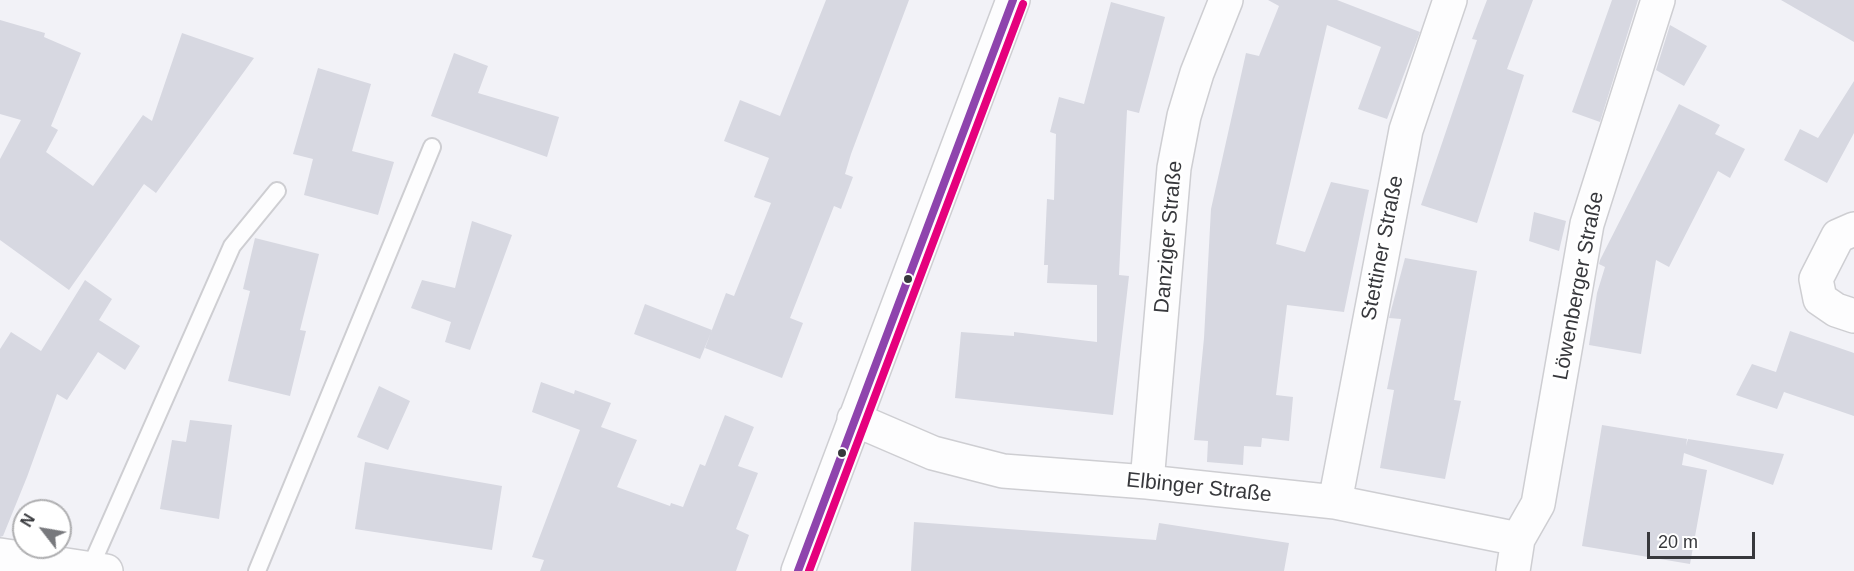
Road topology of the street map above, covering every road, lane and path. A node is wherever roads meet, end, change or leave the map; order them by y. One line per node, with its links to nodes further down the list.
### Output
1 (1013, 0): 9 (street)
2 (1226, 0): 10 (street, Danziger Straße)
3 (1450, 0): 11 (street, Stettiner Straße)
4 (1658, 0): 12 (street, Löwenberger Straße)
5 (432, 147): 15 (lane)
6 (277, 191): 14 (lane)
7 (1854, 229): 8 (street)
8 (1854, 316)
9 (854, 419): 10 (street, Elbinger Straße); 16 (street)
10 (1147, 482): 11 (street, Elbinger Straße)
11 (1335, 502): 12 (street, Elbinger Straße)
12 (1518, 539): 17 (street)
13 (0, 555): 14 (street)
14 (98, 570)
15 (257, 571)
16 (798, 571)
17 (1513, 571)

